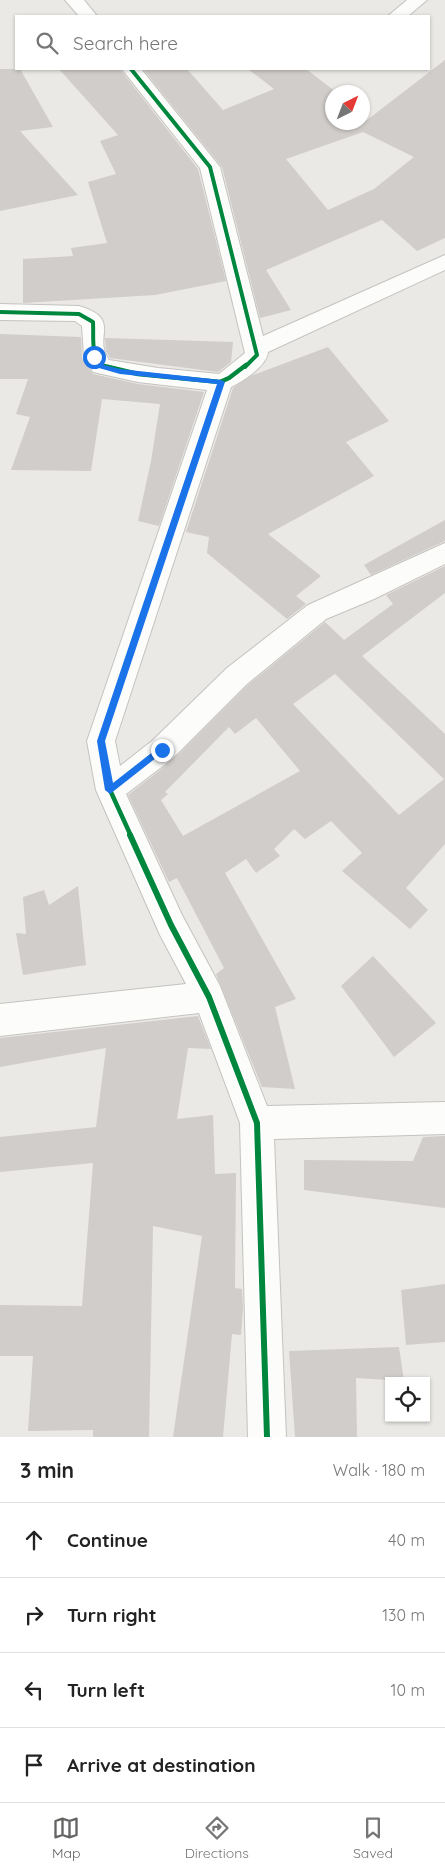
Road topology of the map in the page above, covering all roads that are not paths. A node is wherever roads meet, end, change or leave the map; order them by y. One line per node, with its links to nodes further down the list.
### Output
1 (74, 0): 3 (street)
2 (418, 0): 4 (street)
3 (87, 15)
4 (398, 15)
5 (132, 70): 8 (street)
6 (445, 262): 8 (street)
7 (0, 312): 9 (street)
8 (255, 349): 9 (street)
9 (221, 382): 11 (street)
10 (445, 553): 11 (street)
11 (110, 790): 12 (street)
12 (209, 997): 13 (street); 15 (street)
13 (0, 1020)
14 (445, 1118): 15 (street)
15 (257, 1123): 16 (street)
16 (267, 1437)

